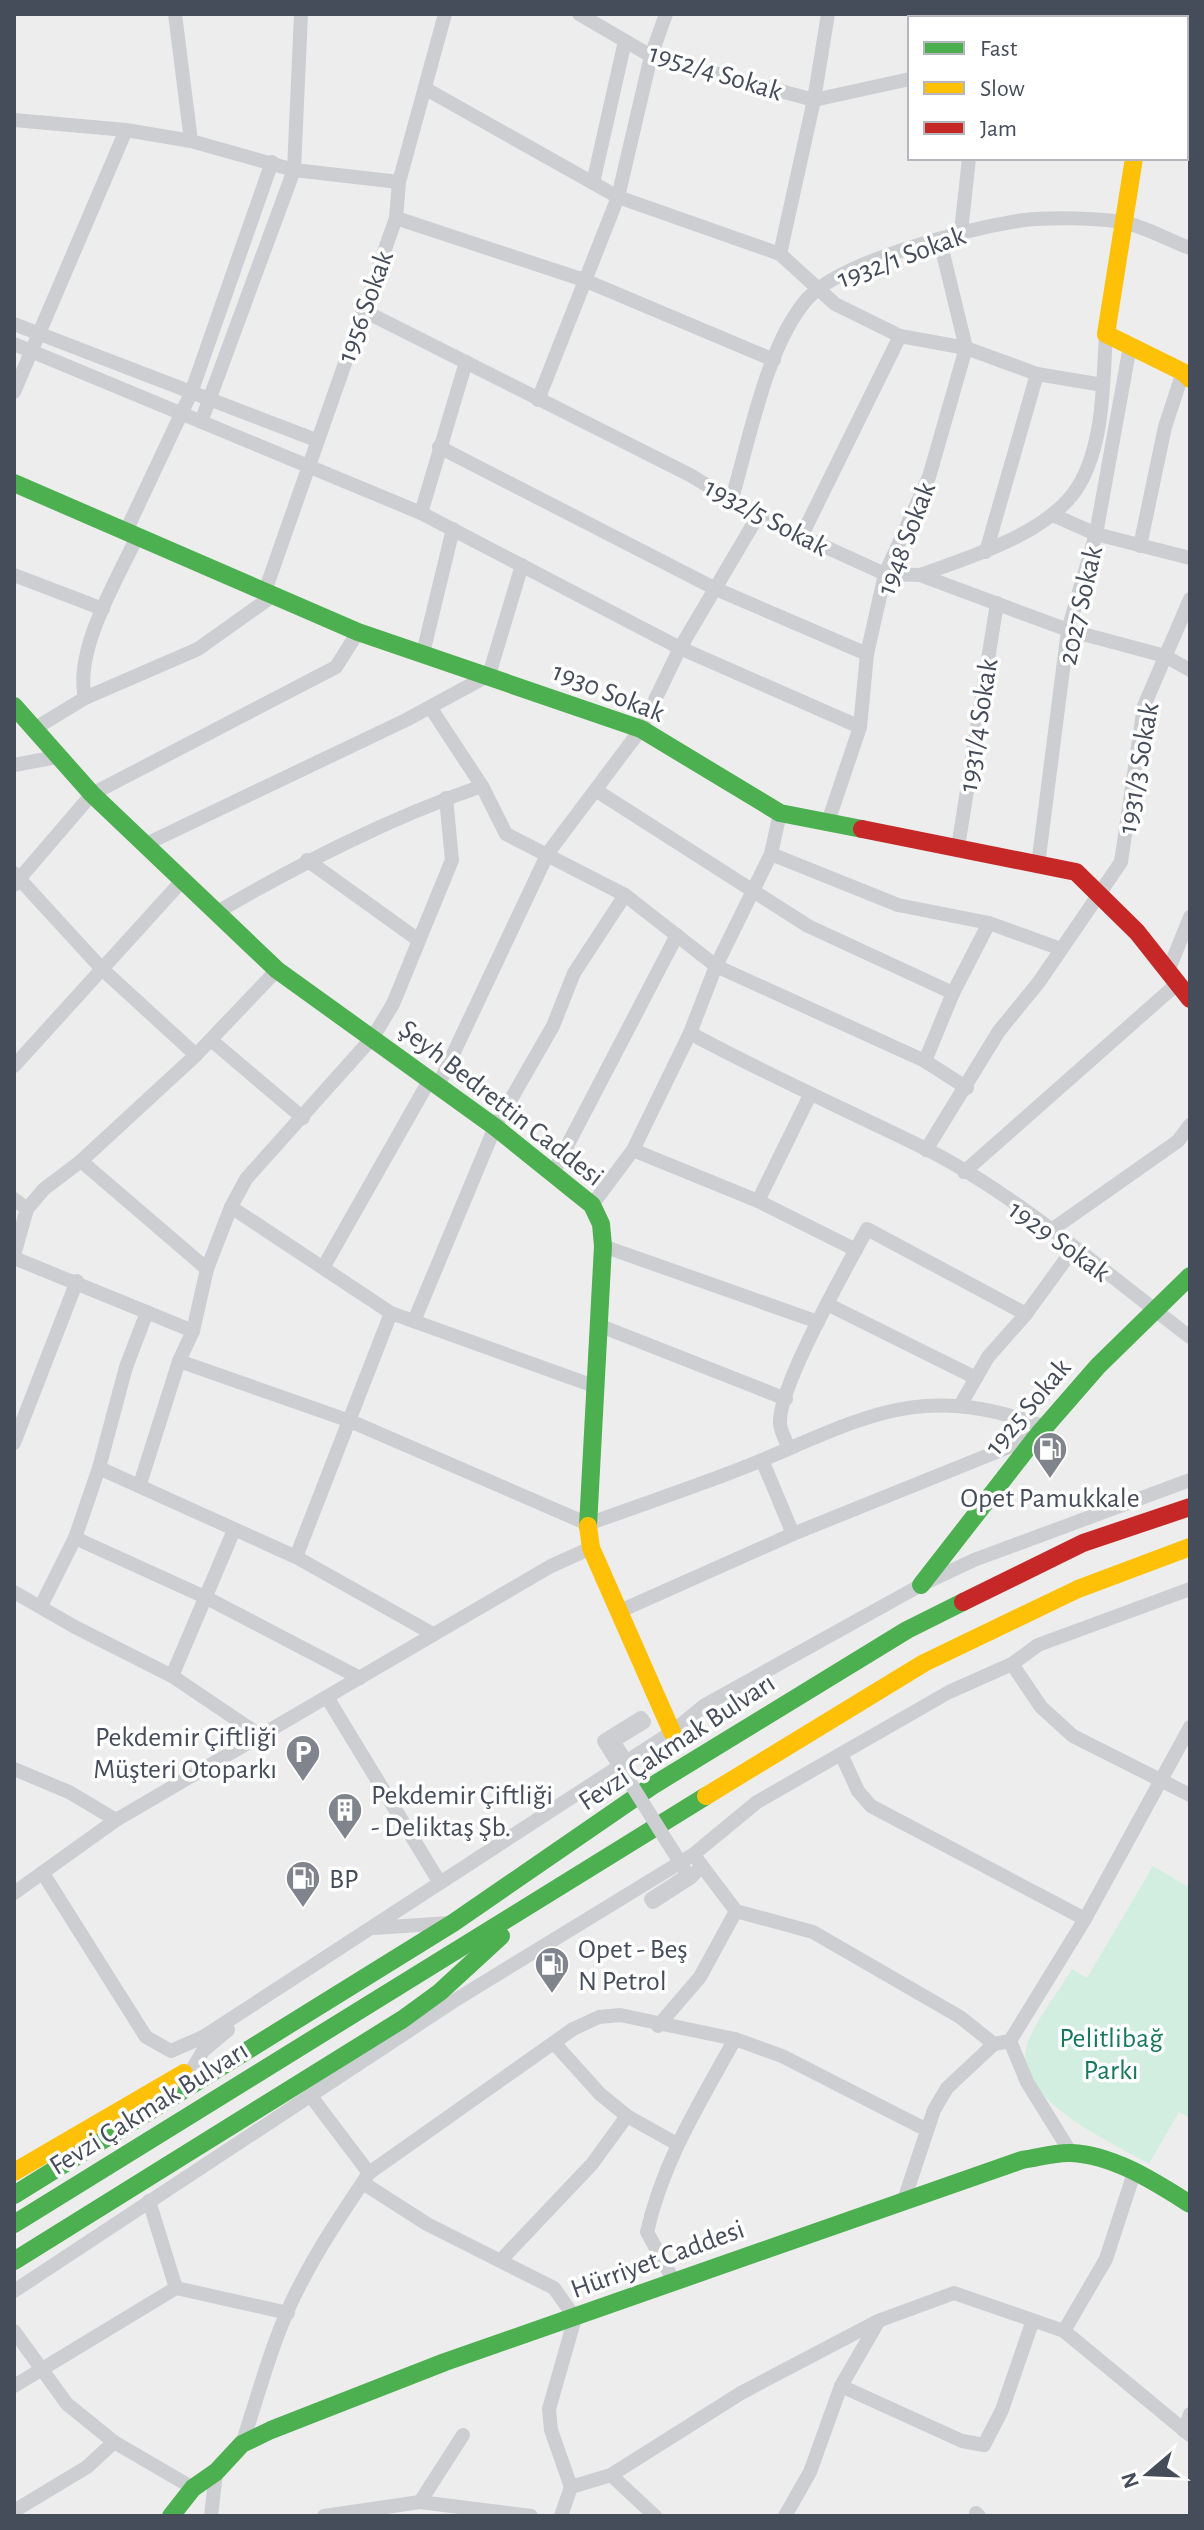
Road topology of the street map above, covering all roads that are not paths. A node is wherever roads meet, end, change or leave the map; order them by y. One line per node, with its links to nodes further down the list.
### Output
1 (175, 14): 14 (street)
2 (301, 14): 18 (street)
3 (445, 14): 10 (street, 1956 Sokak)
4 (579, 14): 7 (street, 1952/4 Sokak)
5 (666, 14): 8 (street)
6 (828, 14): 11 (street)
7 (625, 41): 8 (street, 1952/4 Sokak); 20 (street)
8 (651, 56): 11 (street, 1952/4 Sokak); 21 (street)
9 (908, 79): 11 (street)
10 (426, 89): 19 (street, 1956 Sokak); 20 (street)
11 (814, 100): 27 (street)
12 (14, 120): 13 (street)
13 (126, 130): 14 (street); 33 (street)
14 (191, 141): 17 (street)
15 (969, 160): 24 (street)
16 (1134, 160): 23 (main road)
17 (272, 162): 18 (street); 45 (street)
18 (294, 170): 19 (street); 47 (street)
19 (399, 182): 22 (street, 1956 Sokak)
20 (593, 183): 21 (street)
21 (618, 197): 27 (street); 28 (street)
22 (396, 218): 28 (street); 30 (street, 1956 Sokak)
23 (1122, 222): 24 (street, 1932/1 Sokak); 26 (street, 1932/1 Sokak); 32 (main road)
24 (961, 232): 25 (street, 1932/1 Sokak)
25 (940, 241): 29 (street, 1932/1 Sokak); 37 (street)
26 (1190, 248)
27 (780, 254): 29 (street)
28 (584, 280): 39 (street); 46 (street)
29 (820, 288): 34 (street); 39 (street, 1932/1 Sokak)
30 (362, 310): 40 (street, 1932/5 Sokak); 50 (street, 1956 Sokak)
31 (14, 324): 33 (street)
32 (1106, 334): 36 (main road); 43 (street)
33 (41, 335): 38 (street); 45 (street)
34 (900, 336): 37 (street); 61 (street)
35 (14, 344): 38 (street)
36 (1130, 346): 42 (main road); 60 (street, 2027 Sokak)
37 (966, 348): 41 (street); 66 (street, 1948 Sokak)
38 (33, 351): 44 (street); 48 (street)
39 (774, 360): 54 (street, 1932/1 Sokak)
40 (466, 362): 46 (street, 1932/5 Sokak); 51 (street)
41 (1037, 374): 43 (street); 63 (street)
42 (1187, 376): 62 (street)
43 (1103, 385): 56 (street)
44 (14, 392)
45 (191, 393): 47 (street); 48 (street)
46 (538, 400): 54 (street, 1932/5 Sokak)
47 (211, 401): 49 (street); 50 (street)
48 (181, 413): 49 (street); 59 (street)
49 (201, 422): 52 (street)
50 (316, 440): 52 (street, 1956 Sokak)
51 (439, 447): 55 (street); 69 (street)
52 (306, 465): 55 (street); 70 (street, 1956 Sokak)
53 (14, 483): 59 (main road, 1930 Sokak)
54 (731, 502): 57 (street, 1932/5 Sokak)
55 (421, 513): 58 (street)
56 (1053, 515): 60 (street); 63 (street)
57 (758, 516): 61 (street, 1932/5 Sokak); 69 (street)
58 (453, 529): 65 (street); 77 (street)
59 (132, 534): 70 (main road, 1930 Sokak); 73 (street)
60 (1096, 534): 62 (street); 74 (street, 2027 Sokak)
61 (801, 537): 66 (street, 1932/5 Sokak)
62 (1140, 546): 64 (street)
63 (986, 552): 68 (street)
64 (1190, 558)
65 (522, 565): 76 (street); 81 (street)
66 (885, 574): 68 (street, 1932/5 Sokak); 78 (street, 1948 Sokak)
67 (14, 575): 73 (street)
68 (920, 575): 72 (street, 1932/5 Sokak)
69 (716, 589): 76 (street); 78 (street)
70 (267, 595): 75 (main road, 1930 Sokak); 82 (street)
71 (1190, 599): 79 (street, 1931/3 Sokak)
72 (997, 603): 74 (street, 1932/5 Sokak); 97 (street, 1931/4 Sokak)
73 (103, 609): 82 (street)
74 (1068, 630): 79 (street, 1932/5 Sokak); 101 (street, 2027 Sokak)
75 (358, 632): 77 (main road, 1930 Sokak); 92 (street)
76 (680, 648): 85 (street); 87 (street)
77 (423, 653): 81 (main road, 1930 Sokak)
78 (867, 654): 85 (street, 1948 Sokak)
79 (1165, 656): 80 (street, 1932/5 Sokak); 105 (street, 1931/3 Sokak)
80 (1190, 670)
81 (489, 675): 84 (street); 87 (main road, 1930 Sokak)
82 (85, 698): 86 (street)
83 (14, 706): 86 (main road, Şeyh Bedrettin Caddesi)
84 (430, 707): 90 (street); 96 (street)
85 (860, 727): 95 (street, 1948 Sokak)
86 (34, 729): 88 (main road, Şeyh Bedrettin Caddesi)
87 (641, 729): 91 (street); 94 (main road, 1930 Sokak)
88 (57, 757): 89 (street); 92 (main road, Şeyh Bedrettin Caddesi)
89 (14, 765)
90 (482, 786): 93 (street); 98 (street)
91 (597, 791): 98 (street); 104 (street)
92 (92, 794): 96 (main road, Şeyh Bedrettin Caddesi); 102 (street)
93 (446, 798): 100 (street); 111 (street)
94 (780, 813): 95 (main road, 1930 Sokak); 99 (street)
95 (828, 822): 97 (main road, 1930 Sokak)
96 (144, 845): 103 (main road, Şeyh Bedrettin Caddesi)
97 (958, 847): 101 (main road, 1930 Sokak)
98 (548, 853): 106 (street); 125 (street)
99 (771, 854): 104 (street); 109 (street)
100 (307, 860): 107 (street); 111 (street)
101 (1038, 865): 105 (main road, 1930 Sokak)
102 (16, 878): 114 (street)
103 (181, 882): 107 (main road, Şeyh Bedrettin Caddesi); 114 (street)
104 (754, 889): 113 (street); 117 (street)
105 (1103, 893): 112 (street, 1931/3 Sokak); 116 (main road, 1930 Sokak)
106 (625, 895): 110 (street); 130 (street)
107 (217, 912): 115 (main road, Şeyh Bedrettin Caddesi)
108 (1190, 917): 116 (street)
109 (989, 923): 112 (street); 117 (street)
110 (677, 935): 113 (street); 135 (street)
111 (417, 939): 120 (street)
112 (1061, 949): 126 (street, 1931/3 Sokak)
113 (716, 966): 119 (street); 123 (street)
114 (102, 969): 122 (street); 124 (street)
115 (277, 970): 120 (main road, Şeyh Bedrettin Caddesi); 121 (street)
116 (1174, 976): 118 (main road, 1930 Sokak); 134 (street)
117 (953, 993): 123 (street)
118 (1190, 999)
119 (690, 1033): 127 (street, 1929 Sokak); 131 (street)
120 (373, 1037): 125 (main road, Şeyh Bedrettin Caddesi); 128 (street)
121 (211, 1040): 122 (street); 128 (street)
122 (196, 1055): 133 (street)
123 (925, 1061): 126 (street)
124 (14, 1066)
125 (433, 1084): 130 (main road, Şeyh Bedrettin Caddesi); 146 (street)
126 (967, 1088): 132 (street, 1931/3 Sokak)
127 (810, 1095): 132 (street, 1929 Sokak); 137 (street)
128 (303, 1118): 139 (street)
129 (1190, 1125): 141 (street)
130 (495, 1127): 135 (main road, Şeyh Bedrettin Caddesi); 155 (street)
131 (633, 1150): 137 (street); 138 (street)
132 (926, 1150): 134 (street, 1929 Sokak)
133 (81, 1161): 140 (street); 147 (street)
134 (964, 1172): 141 (street, 1929 Sokak)
135 (553, 1173): 138 (main road, Şeyh Bedrettin Caddesi)
136 (14, 1199): 140 (street)
137 (758, 1201): 144 (street)
138 (592, 1205): 142 (main road, Şeyh Bedrettin Caddesi)
139 (231, 1207): 146 (street); 147 (street)
140 (27, 1209): 145 (street)
141 (1050, 1231): 143 (street, 1929 Sokak)
142 (603, 1246): 156 (street); 157 (main road, Şeyh Bedrettin Caddesi)
143 (1074, 1248): 151 (street, 1929 Sokak); 154 (street)
144 (856, 1250): 150 (street); 154 (street)
145 (14, 1257): 149 (street)
146 (324, 1266): 153 (street)
147 (207, 1269): 158 (street)
148 (1190, 1276): 151 (main road, 1925 Sokak)
149 (77, 1281): 152 (street); 167 (street)
150 (827, 1304): 156 (street); 161 (street)
151 (1154, 1310): 159 (street, 1929 Sokak); 166 (main road, 1925 Sokak)
152 (147, 1312): 158 (street); 170 (street)
153 (391, 1313): 155 (street); 165 (street)
154 (1026, 1314): 161 (street)
155 (414, 1321): 162 (street)
156 (818, 1322): 163 (street)
157 (598, 1325): 162 (main road, Şeyh Bedrettin Caddesi); 163 (street)
158 (193, 1331): 160 (street)
159 (1190, 1337)
160 (179, 1361): 165 (street); 172 (street)
161 (976, 1378): 164 (street)
162 (594, 1386): 174 (main road, Şeyh Bedrettin Caddesi)
163 (786, 1399): 168 (street)
164 (961, 1404): 166 (street); 168 (street)
165 (350, 1421): 174 (street); 180 (street)
166 (1041, 1431): 176 (street); 181 (main road, 1925 Sokak)
167 (14, 1443)
168 (788, 1446): 169 (street)
169 (762, 1460): 174 (street); 176 (street)
170 (99, 1468): 172 (street); 177 (street)
171 (1190, 1480): 181 (street)
172 (140, 1484): 175 (street)
173 (1190, 1507): 208 (main road, Fevzi Çakmak Bulvarı)
174 (588, 1524): 179 (main road, Şeyh Bedrettin Caddesi)
175 (234, 1530): 180 (street); 184 (street)
176 (793, 1534): 186 (street)
177 (75, 1538): 184 (street); 185 (street)
178 (1190, 1547): 205 (main road, Fevzi Çakmak Bulvarı)
179 (591, 1548): 186 (main road, Şeyh Bedrettin Caddesi); 187 (street)
180 (296, 1557): 187 (street)
181 (921, 1585): 193 (street)
182 (1190, 1589): 188 (street)
183 (14, 1592): 185 (street)
184 (205, 1597): 189 (street); 190 (street)
185 (41, 1606): 189 (street)
186 (620, 1611): 193 (main road, Şeyh Bedrettin Caddesi)
187 (433, 1634): 190 (street)
188 (1012, 1664): 195 (street); 198 (street)
189 (172, 1676): 194 (street)
190 (360, 1678): 191 (street)
191 (328, 1699): 194 (street); 203 (street)
192 (1190, 1727): 198 (street)
193 (672, 1732): 196 (street)
194 (261, 1736): 200 (street)
195 (841, 1754): 201 (street); 207 (street)
196 (626, 1761): 201 (street, bridge); 203 (street)
197 (14, 1769): 200 (street)
198 (1161, 1779): 199 (street); 207 (street)
199 (1190, 1795)
200 (116, 1820): 202 (street)
201 (697, 1860): 206 (street); 217 (street)
202 (44, 1875): 204 (street); 210 (street)
203 (440, 1883): 209 (street)
204 (14, 1893)
205 (535, 1904): 229 (main road, Fevzi Çakmak Bulvarı); 231 (main road)
206 (736, 1911): 211 (street); 215 (street)
207 (1085, 1919): 213 (street)
208 (453, 1923): 209 (street); 216 (main road); 225 (main road, Fevzi Çakmak Bulvarı)
209 (369, 1928): 210 (street)
210 (263, 1997): 216 (street)
211 (658, 2026): 212 (street); 214 (street)
212 (735, 2039): 219 (street); 220 (street)
213 (1010, 2041): 215 (street); 221 (street)
214 (554, 2043): 218 (street); 224 (street)
215 (994, 2044): 219 (street)
216 (193, 2068): 222 (main road)
217 (310, 2095): 224 (street); 227 (street)
218 (627, 2116): 220 (street); 230 (street)
219 (925, 2129): 226 (street)
220 (677, 2144): 232 (street)
221 (1071, 2153): 223 (main road, Hürriyet Caddesi); 226 (main road, Hürriyet Caddesi)
222 (14, 2172)
223 (1134, 2173): 228 (main road, Hürriyet Caddesi); 240 (street)
224 (366, 2178): 230 (street); 235 (street)
225 (14, 2195)
226 (904, 2200): 232 (main road, Hürriyet Caddesi)
227 (149, 2201): 233 (street); 234 (street)
228 (1190, 2204)
229 (14, 2224)
230 (501, 2260): 236 (street)
231 (14, 2261)
232 (675, 2283): 236 (main road, Hürriyet Caddesi)
233 (176, 2288): 235 (street); 241 (street)
234 (14, 2291)
235 (288, 2313): 248 (street)
236 (575, 2318): 248 (main road, Hürriyet Caddesi); 251 (street)
237 (878, 2321): 238 (street); 243 (street); 250 (street)
238 (1032, 2323): 240 (street); 243 (street)
239 (14, 2331): 241 (street)
240 (1064, 2331): 245 (street)
241 (41, 2371): 242 (street); 247 (street)
242 (14, 2386)
243 (841, 2386): 256 (street)
244 (1190, 2414): 245 (street)
245 (1187, 2433)
246 (463, 2435): 253 (street)
247 (114, 2442): 252 (street); 254 (street)
248 (242, 2444): 249 (main road, Hürriyet Caddesi)
249 (216, 2472): 252 (main road, Hürriyet Caddesi); 258 (street)
250 (611, 2475): 251 (street); 262 (street)
251 (571, 2487): 261 (street)
252 (193, 2488): 257 (main road, Hürriyet Caddesi)
253 (420, 2502): 255 (street); 259 (street)
254 (14, 2511)
255 (466, 2512): 260 (street)
256 (792, 2514)
257 (171, 2516)
258 (211, 2516)
259 (324, 2516)
260 (531, 2516)
261 (561, 2516)
262 (655, 2516)

